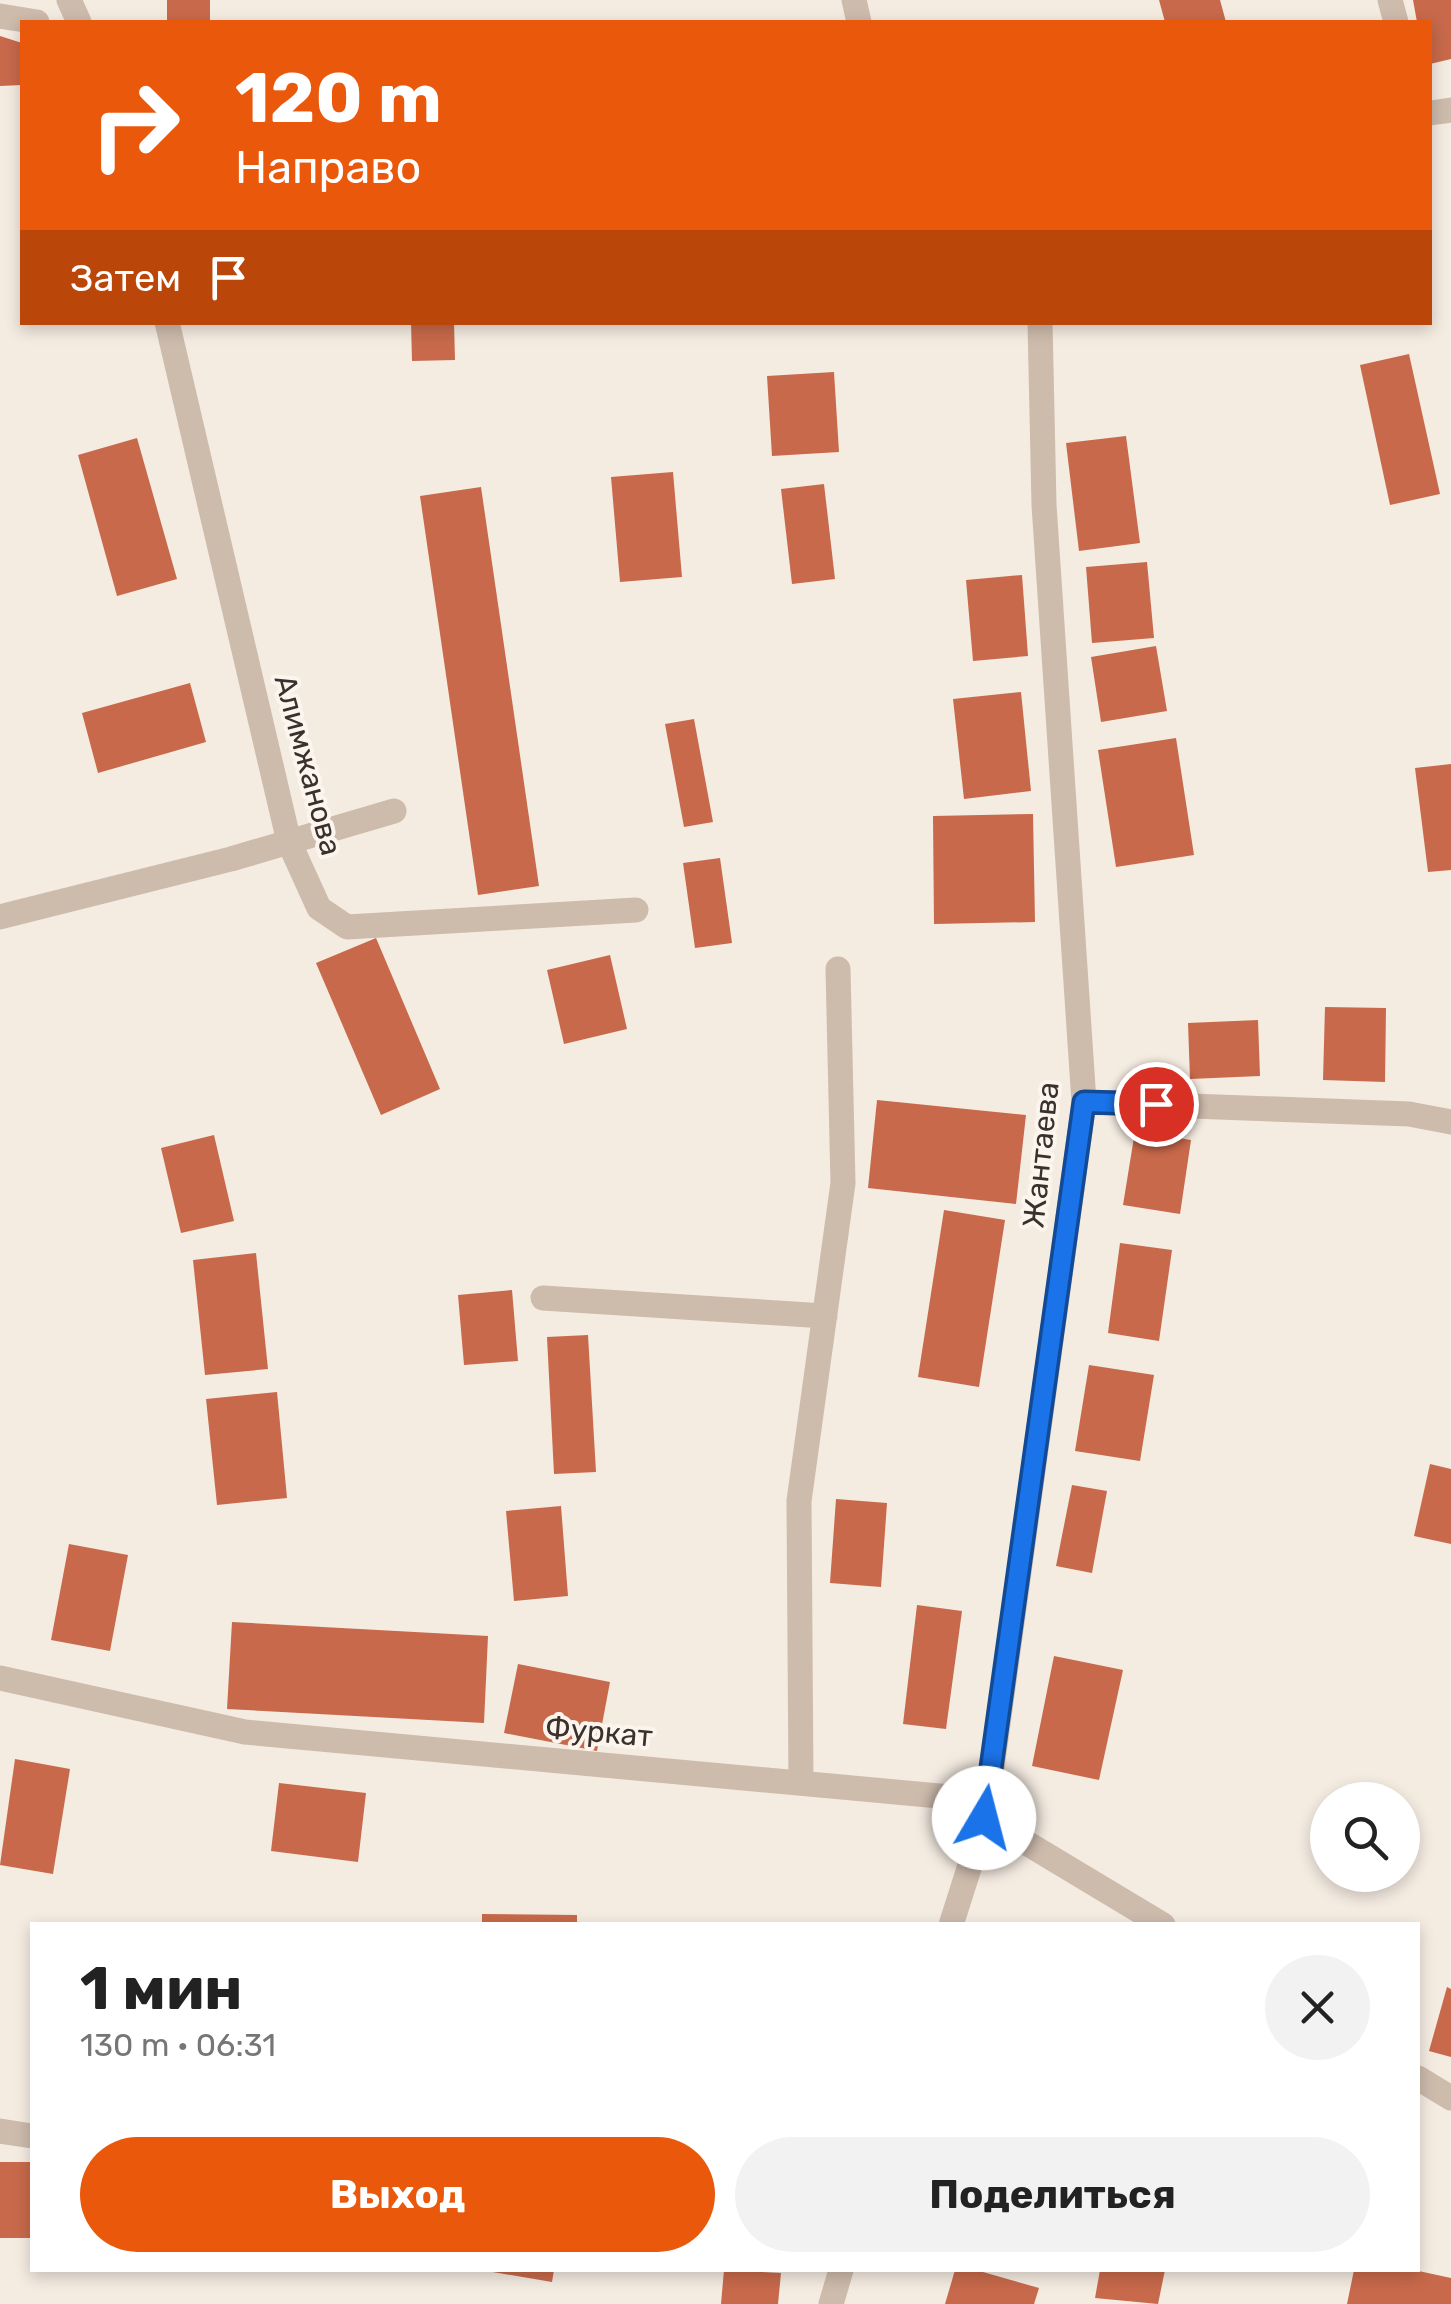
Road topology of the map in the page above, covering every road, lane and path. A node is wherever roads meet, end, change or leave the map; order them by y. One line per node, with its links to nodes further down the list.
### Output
1 (0, 16): 2 (street)
2 (25, 20)
3 (168, 325): 6 (street, Алимжанова)
4 (1040, 325): 10 (street, Жантаева)
5 (394, 811): 6 (street)
6 (289, 842): 7 (street, Алимжанова); 8 (street)
7 (636, 910)
8 (0, 917)
9 (838, 968): 13 (street)
10 (1084, 1102): 11 (street); 16 (street, Жантаева)
11 (1451, 1122)
12 (543, 1298): 13 (street)
13 (825, 1316): 15 (street)
14 (0, 1678): 15 (street, Фуркат)
15 (801, 1783): 16 (street, Фуркат)
16 (984, 1818): 17 (street, Жантаева); 18 (street, Фуркат)
17 (951, 1922)
18 (1158, 1922)
19 (1420, 2079): 20 (street)
20 (1451, 2098)
21 (0, 2132): 22 (street)
22 (30, 2136)
23 (840, 2272): 24 (street)
24 (830, 2304)

